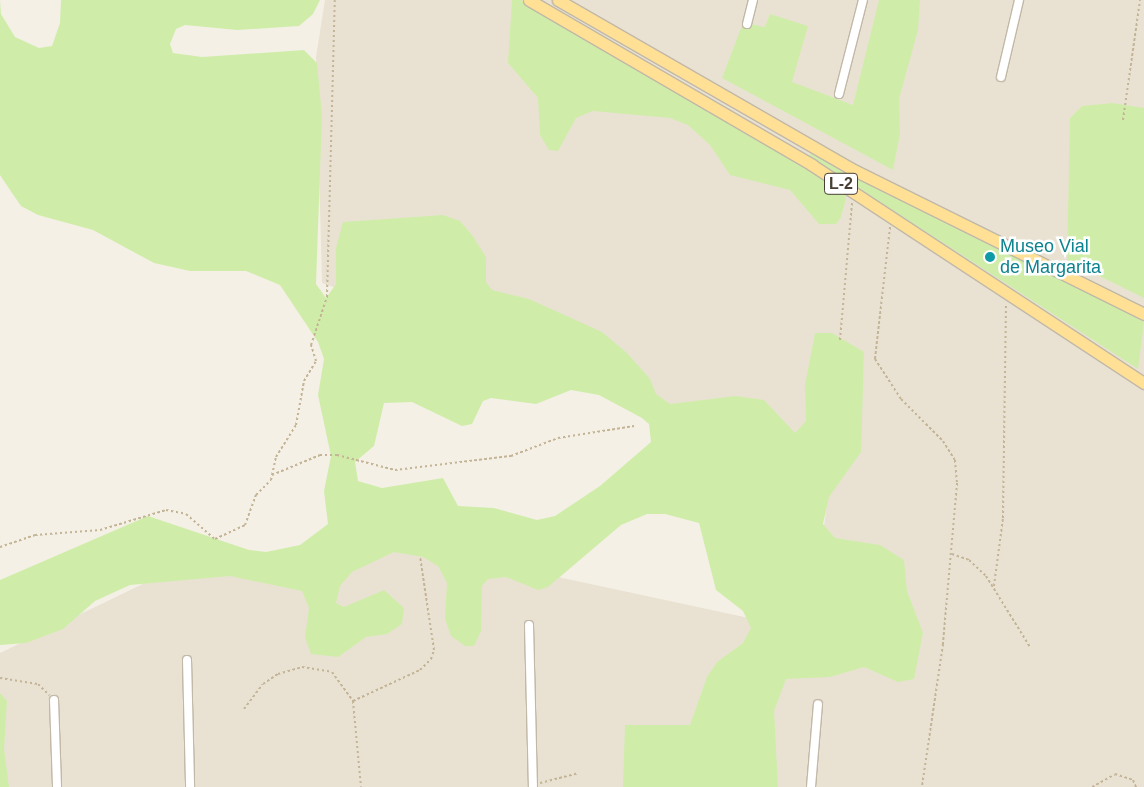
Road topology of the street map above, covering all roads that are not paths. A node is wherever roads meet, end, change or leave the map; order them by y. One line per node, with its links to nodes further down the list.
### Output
1 (529, 0): 10 (main road, L-2)
2 (558, 0): 9 (main road, L-2)
3 (753, 0): 6 (street)
4 (863, 0): 8 (street)
5 (1019, 0): 7 (street)
6 (747, 24)
7 (1001, 77)
8 (839, 94)
9 (1144, 314)
10 (1144, 383)
11 (528, 626): 15 (street)
12 (187, 660): 17 (street)
13 (54, 700): 16 (street)
14 (818, 704): 18 (street)
15 (533, 786)
16 (57, 787)
17 (190, 787)
18 (811, 787)

